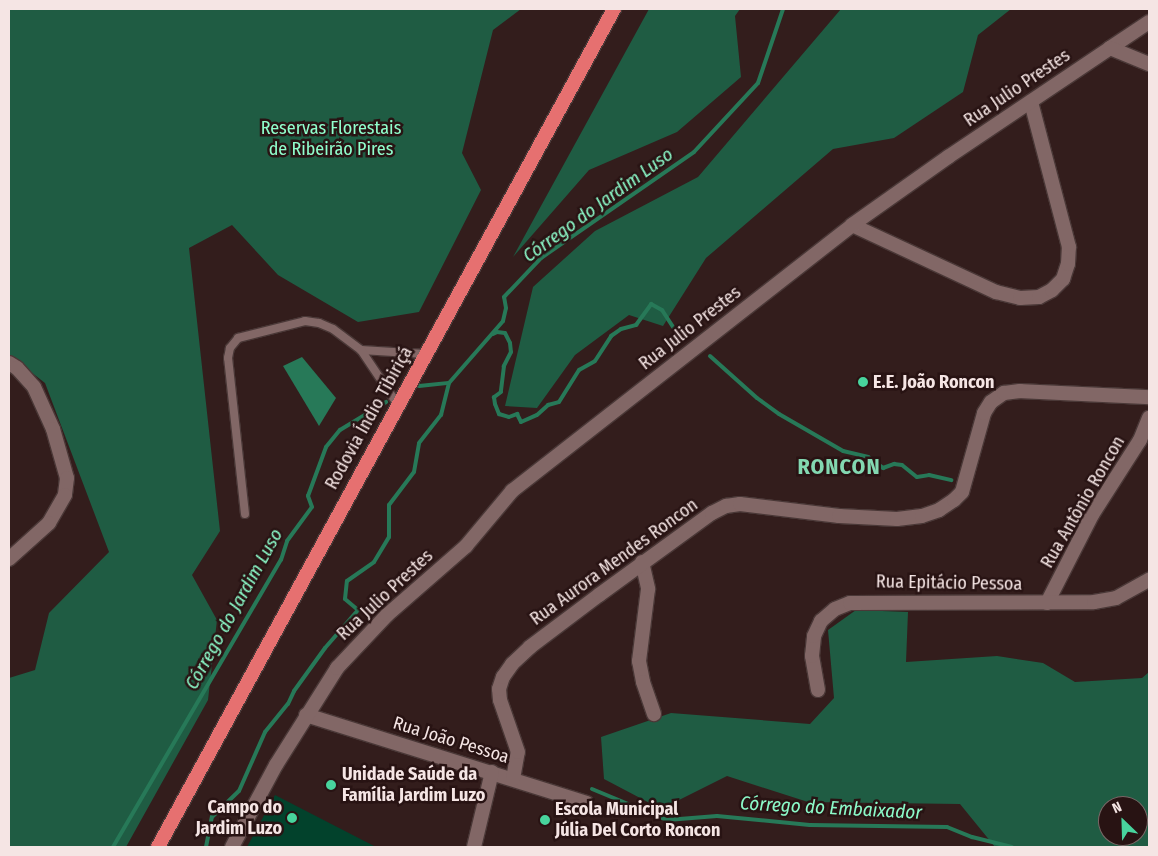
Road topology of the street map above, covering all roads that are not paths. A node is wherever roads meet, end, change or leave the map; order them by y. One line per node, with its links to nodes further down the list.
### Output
1 (614, 9): 8 (highway, Rodovia Índio Tibiriçá)
2 (1149, 22): 3 (street, Rua Julio Prestes)
3 (1110, 48): 4 (street); 5 (street, Rua Julio Prestes)
4 (1149, 64)
5 (1031, 102): 6 (street, Rua Julio Prestes); 6 (street)
6 (852, 225): 20 (street, Rua Julio Prestes)
7 (361, 350): 8 (lane); 11 (lane); 13 (lane)
8 (426, 354): 11 (highway, Rodovia Índio Tibiriçá)
9 (9, 363): 14 (street)
10 (1149, 397): 15 (street, Rua Aurora Mendes Roncon)
11 (398, 404): 24 (highway, Rodovia Índio Tibiriçá)
12 (1149, 418): 17 (street, Rua Antônio Roncon)
13 (245, 514)
14 (9, 559)
15 (642, 562): 19 (street); 22 (street, Rua Aurora Mendes Roncon)
16 (1149, 580): 17 (street, Rua Epitácio Pessoa)
17 (1047, 603): 18 (street, Rua Epitácio Pessoa)
18 (818, 690)
19 (654, 714)
20 (306, 715): 21 (street, Rua João Pessoa); 25 (street, Rua Julio Prestes)
21 (492, 772): 22 (street, Rua João Pessoa); 26 (street)
22 (513, 779): 23 (street, Rua João Pessoa)
23 (586, 803)
24 (158, 847)
25 (232, 847)
26 (474, 847)

